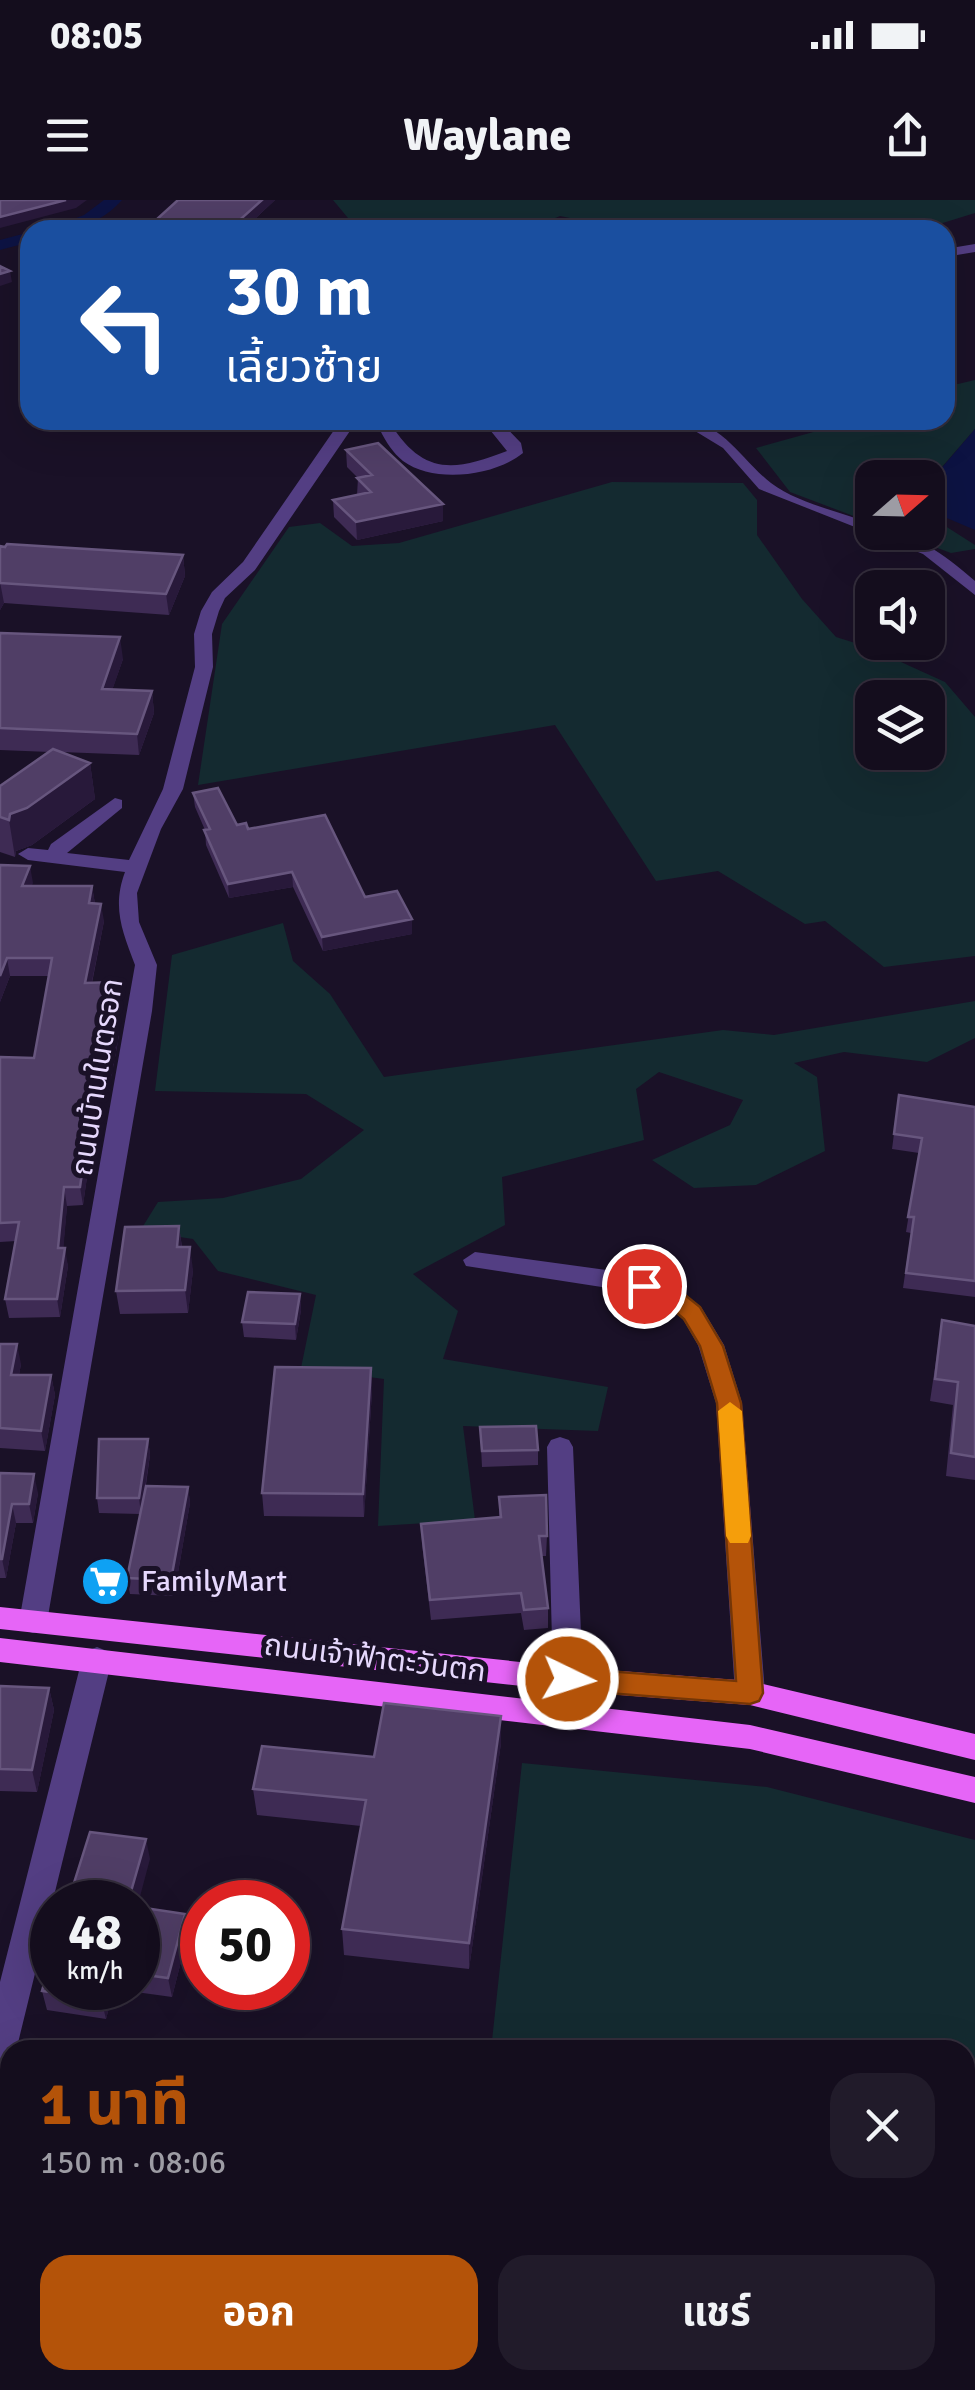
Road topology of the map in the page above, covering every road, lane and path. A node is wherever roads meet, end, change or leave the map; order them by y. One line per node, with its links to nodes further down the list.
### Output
1 (342, 430): 13 (street, ถนนบ้านในตรอก)
2 (389, 430): 3 (street)
3 (500, 430)
4 (702, 430): 5 (street)
5 (855, 523)
6 (924, 550): 7 (street)
7 (938, 556): 8 (street); 9 (street)
8 (975, 567)
9 (975, 590)
10 (114, 804): 12 (street)
11 (28, 854): 12 (street)
12 (56, 858): 13 (street)
13 (137, 866): 17 (street, ถนนบ้านในตรอก)
14 (475, 1260): 21 (street)
15 (560, 1447): 20 (street)
16 (0, 1618): 17 (main road, ถนนเจ้าฟ้าตะวันตก)
17 (33, 1622): 20 (main road, ถนนเจ้าฟ้าตะวันตก)
18 (0, 1650): 19 (main road, ถนนเจ้าฟ้าตะวันตก)
19 (96, 1659): 23 (main road, ถนนเจ้าฟ้าตะวันตก); 24 (street)
20 (568, 1679): 21 (main road, ถนนเจ้าฟ้าตะวันตก)
21 (750, 1693): 22 (main road, ถนนเจ้าฟ้าตะวันตก)
22 (975, 1748)
23 (975, 1790)
24 (1, 2040)

